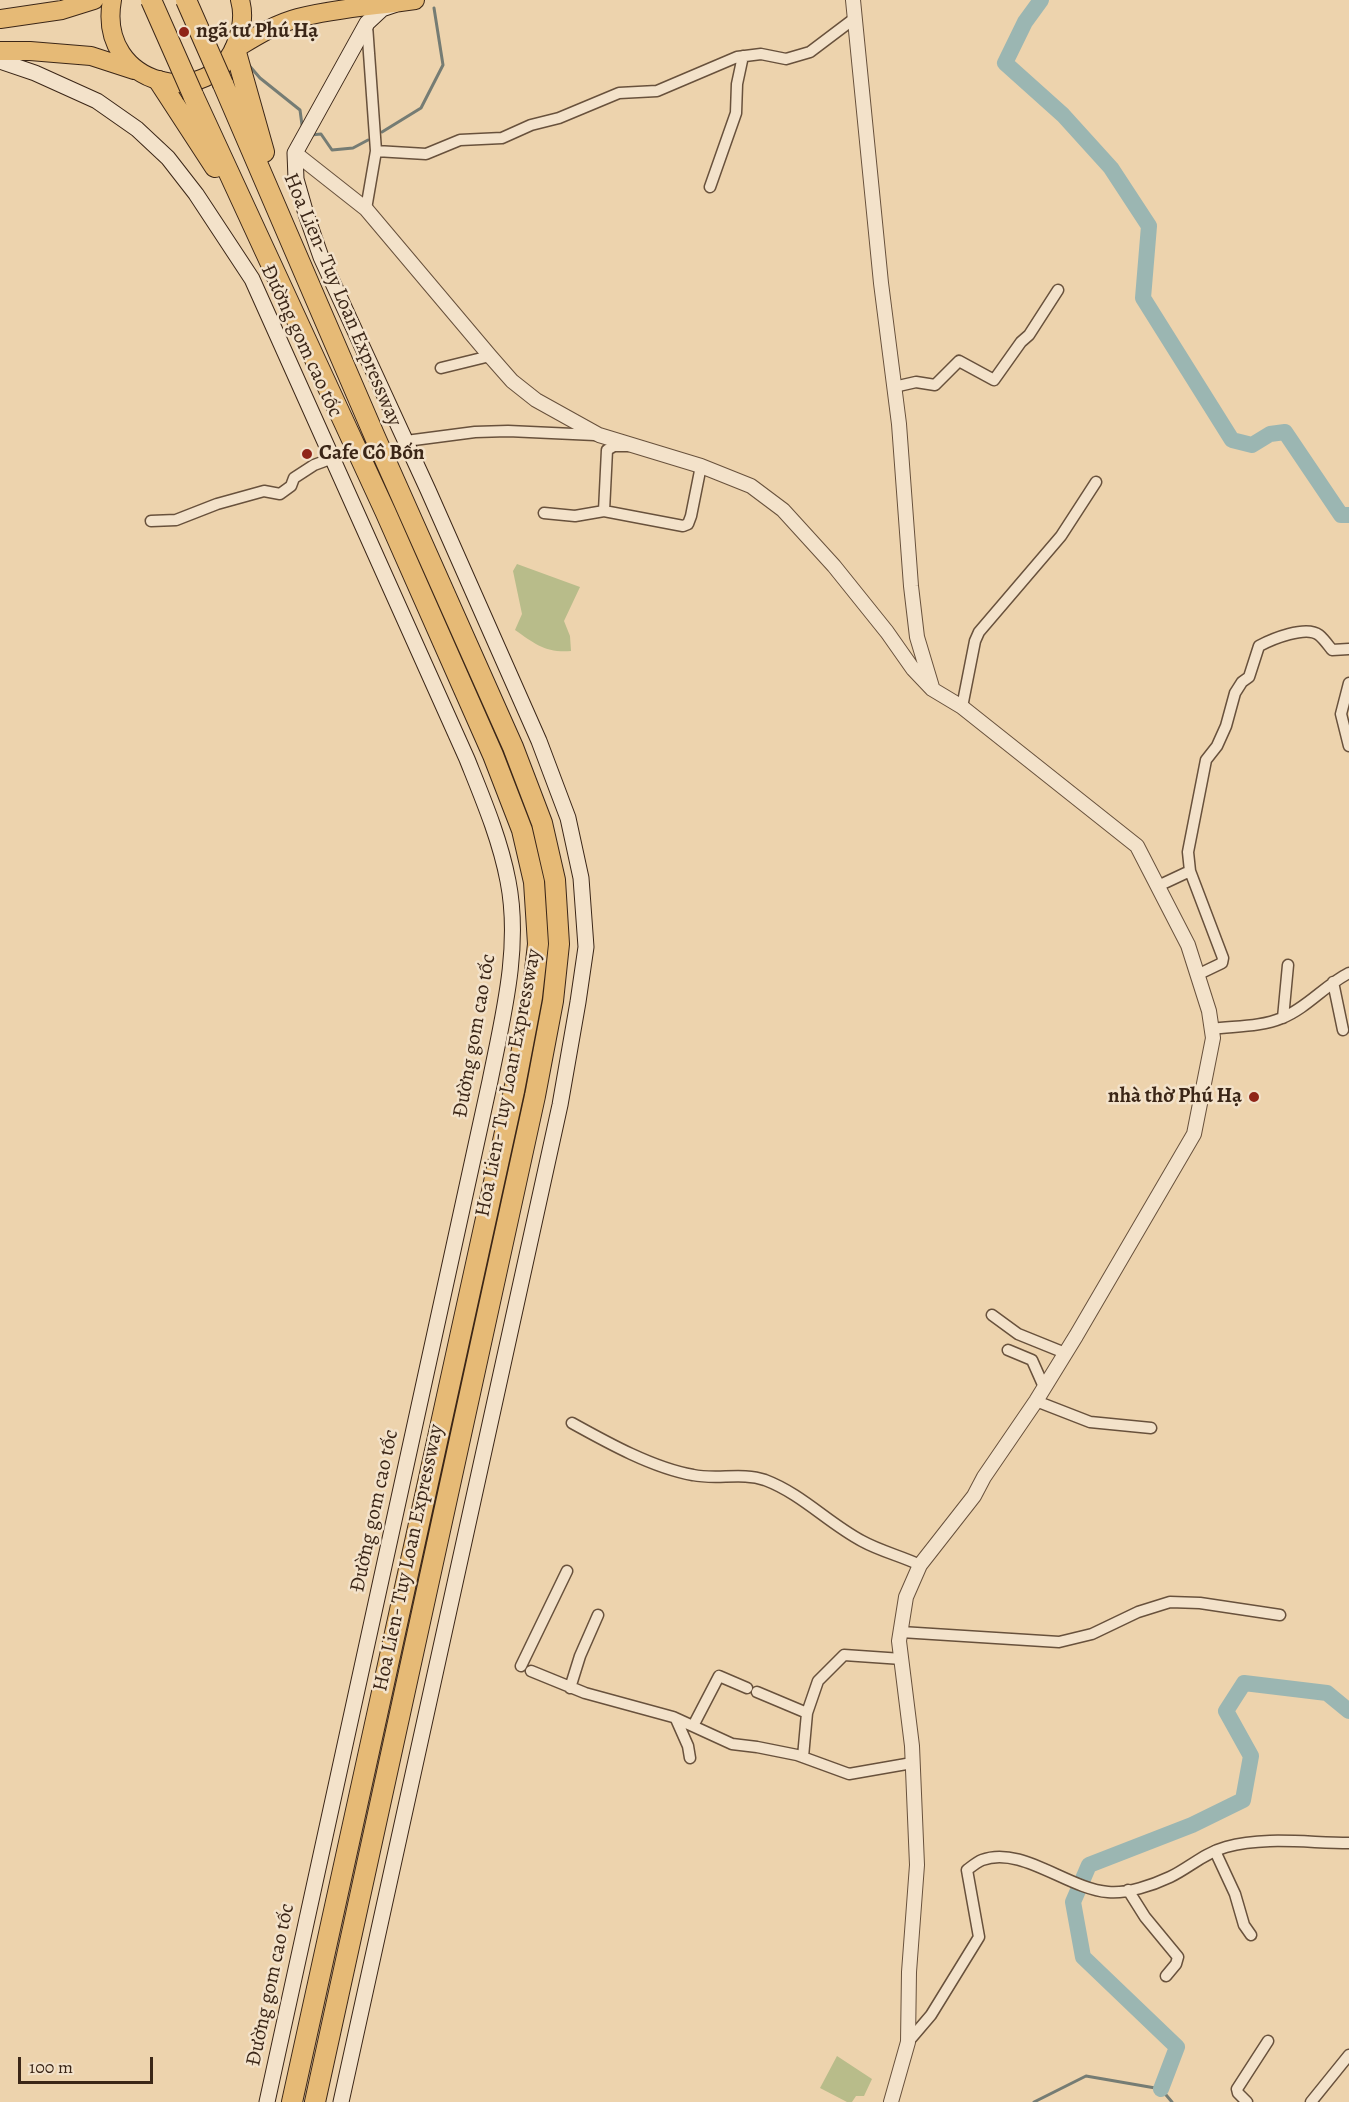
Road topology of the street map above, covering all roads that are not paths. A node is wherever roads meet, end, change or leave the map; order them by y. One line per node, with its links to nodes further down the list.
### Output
1 (94, 0): 9 (main road)
2 (112, 0): 15 (main road)
3 (151, 0): 33 (highway, Hoa Lien- Tuy Loan Expressway, bridge)
4 (186, 0): 26 (highway, Hoa Lien- Tuy Loan Expressway, bridge)
5 (240, 0): 11 (main road)
6 (853, 0): 8 (street)
7 (410, 1): 10 (main road); 11 (main road)
8 (855, 18): 13 (street); 24 (street)
9 (0, 19)
10 (367, 23): 17 (street); 18 (main road)
11 (235, 49): 16 (main road); 26 (highway)
12 (0, 51): 15 (main road)
13 (743, 56): 17 (street); 19 (street)
14 (0, 61): 29 (main road, Đường gom cao tốc)
15 (139, 72): 16 (main road)
16 (159, 81): 33 (highway)
17 (376, 150): 20 (street)
18 (296, 153): 20 (street); 27 (main road)
19 (710, 187)
20 (366, 209): 22 (street)
21 (1058, 290): 24 (street)
22 (490, 356): 23 (street); 25 (street)
23 (441, 368)
24 (894, 387): 36 (street)
25 (599, 435): 27 (street); 28 (street)
26 (375, 437): 82 (highway, Hoa Lien- Tuy Loan Expressway)
27 (406, 441): 83 (main road)
28 (634, 445): 30 (street); 32 (street)
29 (333, 458): 35 (street); 80 (main road, Đường gom cao tốc)
30 (701, 466): 32 (street); 37 (street)
31 (1096, 482): 41 (street)
32 (604, 510): 34 (street)
33 (385, 511): 81 (highway, Hoa Lien- Tuy Loan Expressway)
34 (544, 513)
35 (152, 520)
36 (917, 637): 37 (street); 40 (street)
37 (897, 648): 40 (street)
38 (1349, 649): 43 (street)
39 (1349, 683): 42 (street)
40 (932, 689): 41 (street)
41 (962, 707): 44 (street)
42 (1349, 746)
43 (1190, 871): 44 (street); 47 (street)
44 (1158, 886): 47 (street)
45 (1288, 965): 49 (street)
46 (1349, 973): 48 (street)
47 (1197, 975): 50 (street)
48 (1333, 982): 49 (street); 51 (street)
49 (1283, 1018): 50 (street)
50 (1212, 1029): 54 (street)
51 (1342, 1030)
52 (992, 1315): 54 (street)
53 (1008, 1350): 55 (street)
54 (1065, 1353): 55 (street)
55 (1044, 1387): 56 (street)
56 (1036, 1401): 58 (street); 59 (street)
57 (572, 1423): 59 (street)
58 (1150, 1428)
59 (920, 1565): 63 (street)
60 (567, 1571): 65 (street)
61 (598, 1615): 65 (street)
62 (1280, 1615): 63 (street)
63 (901, 1632): 64 (street)
64 (902, 1659): 66 (street); 71 (street)
65 (570, 1688): 67 (street)
66 (807, 1713): 68 (street); 69 (street)
67 (676, 1719): 68 (street); 70 (street)
68 (693, 1726): 69 (street)
69 (803, 1757): 71 (street)
70 (690, 1758)
71 (912, 1763): 77 (street)
72 (1349, 1843): 73 (street)
73 (1215, 1851): 74 (street); 75 (street)
74 (1128, 1890): 76 (street); 77 (street)
75 (1251, 1935)
76 (1166, 1976)
77 (908, 2042): 84 (street)
78 (1268, 2042): 85 (street)
79 (1349, 2055): 86 (street)
80 (267, 2102)
81 (292, 2102)
82 (315, 2102)
83 (341, 2102)
84 (891, 2102)
85 (1247, 2102)
86 (1311, 2102)

